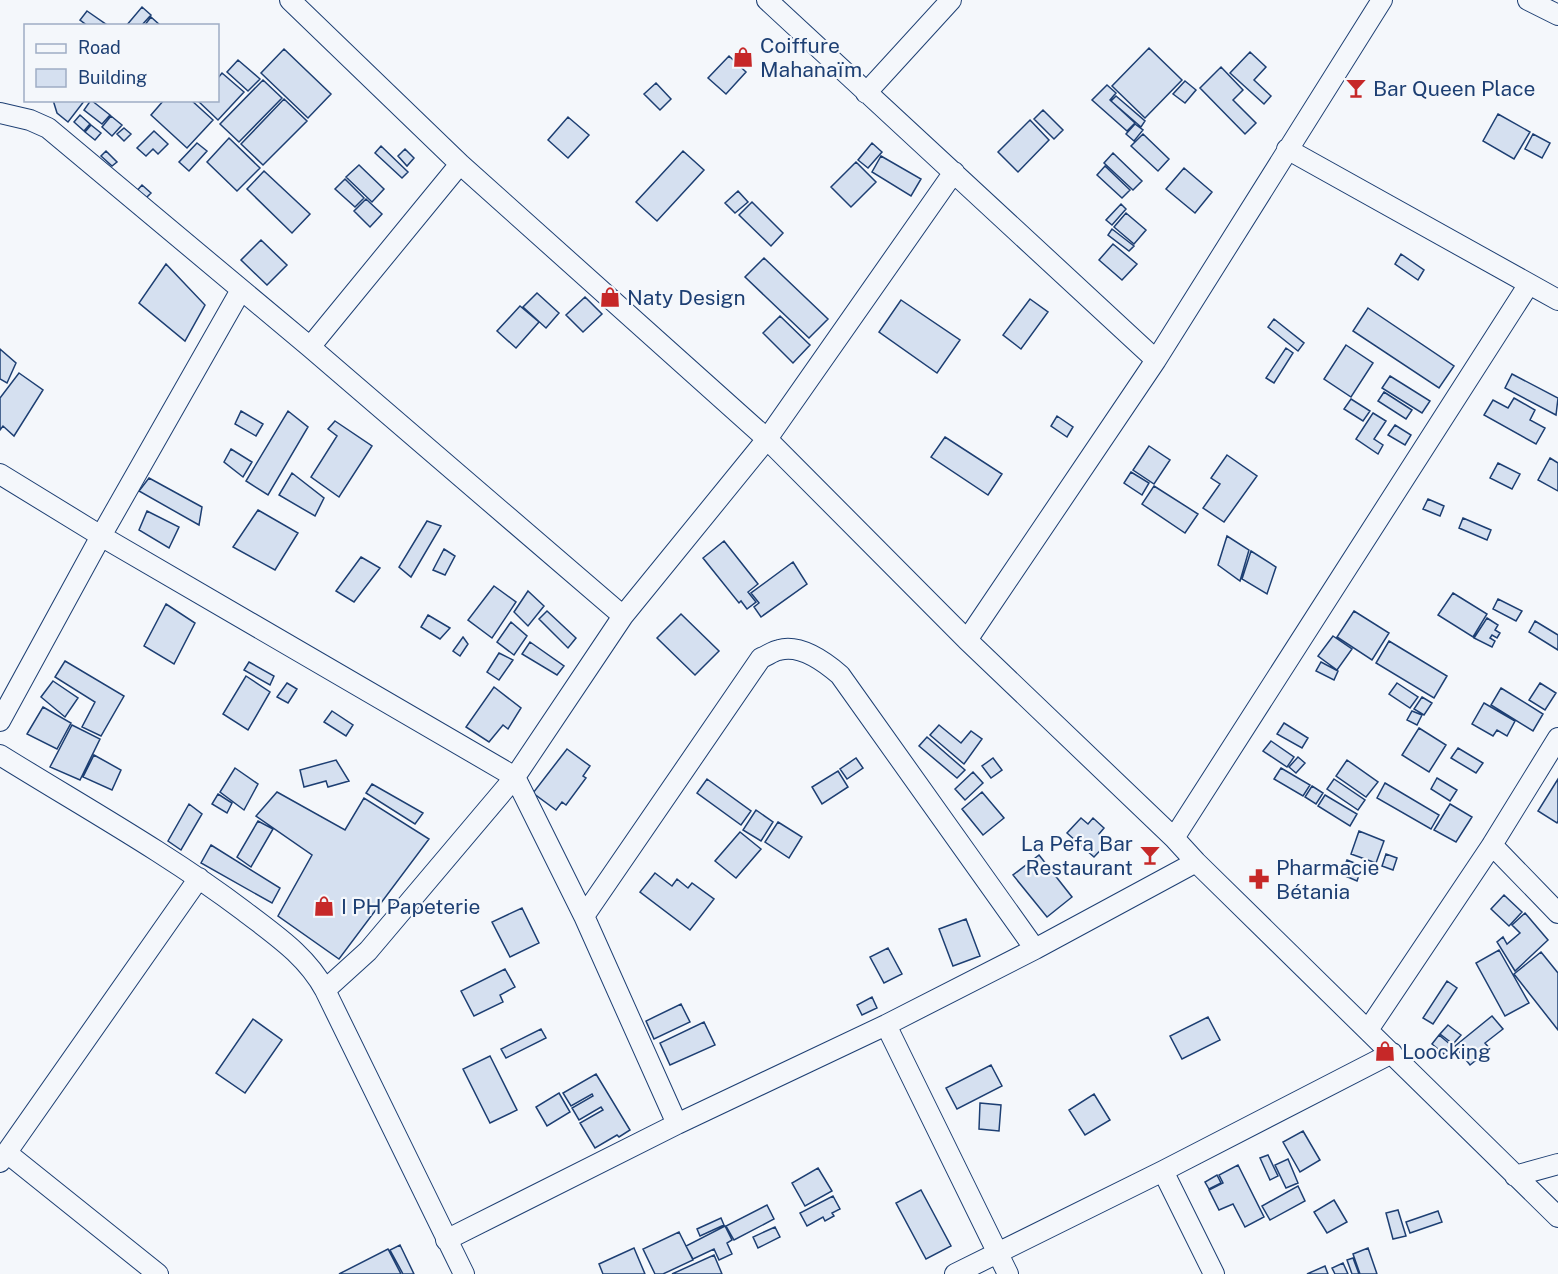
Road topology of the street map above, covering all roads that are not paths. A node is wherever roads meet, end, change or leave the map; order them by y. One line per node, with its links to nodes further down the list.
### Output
1 (290, 0): 10 (street)
2 (767, 0): 7 (street)
3 (951, 0): 7 (street)
4 (1382, 0): 9 (street)
5 (1528, 0): 6 (street)
6 (1558, 15)
7 (866, 93): 11 (street)
8 (0, 113): 13 (street)
9 (1287, 150): 12 (street); 16 (street)
10 (460, 164): 15 (street); 17 (street)
11 (954, 172): 16 (street); 17 (street)
12 (1529, 284): 14 (street); 26 (street)
13 (241, 290): 15 (street); 19 (street)
14 (1558, 300)
15 (310, 347): 20 (street)
16 (1156, 360): 21 (street)
17 (767, 439): 20 (street); 21 (street)
18 (0, 474): 19 (street)
19 (101, 536): 22 (street); 25 (street)
20 (623, 616): 25 (street)
21 (967, 640): 26 (street)
22 (0, 721)
23 (1558, 738): 27 (street)
24 (0, 755): 29 (street)
25 (515, 777): 31 (street); 33 (street)
26 (1174, 838): 28 (street)
27 (1492, 845): 30 (street); 35 (street)
28 (1196, 862): 32 (street); 35 (street)
29 (199, 878): 33 (street); 38 (street)
30 (1558, 913)
31 (584, 916): 32 (street); 37 (street)
32 (1035, 949): 34 (street)
33 (325, 990): 43 (street)
34 (886, 1025): 37 (street); 44 (street)
35 (1368, 1030): 36 (street)
36 (1392, 1053): 40 (street); 41 (street)
37 (677, 1124): 43 (street)
38 (3, 1158): 45 (street)
39 (1558, 1164): 41 (street)
40 (1163, 1171): 44 (street); 49 (street)
41 (1515, 1176): 42 (street)
42 (1558, 1217)
43 (446, 1240): 46 (street)
44 (998, 1252): 47 (street); 48 (street)
45 (158, 1274)
46 (464, 1274)
47 (955, 1274)
48 (1008, 1274)
49 (1214, 1274)

